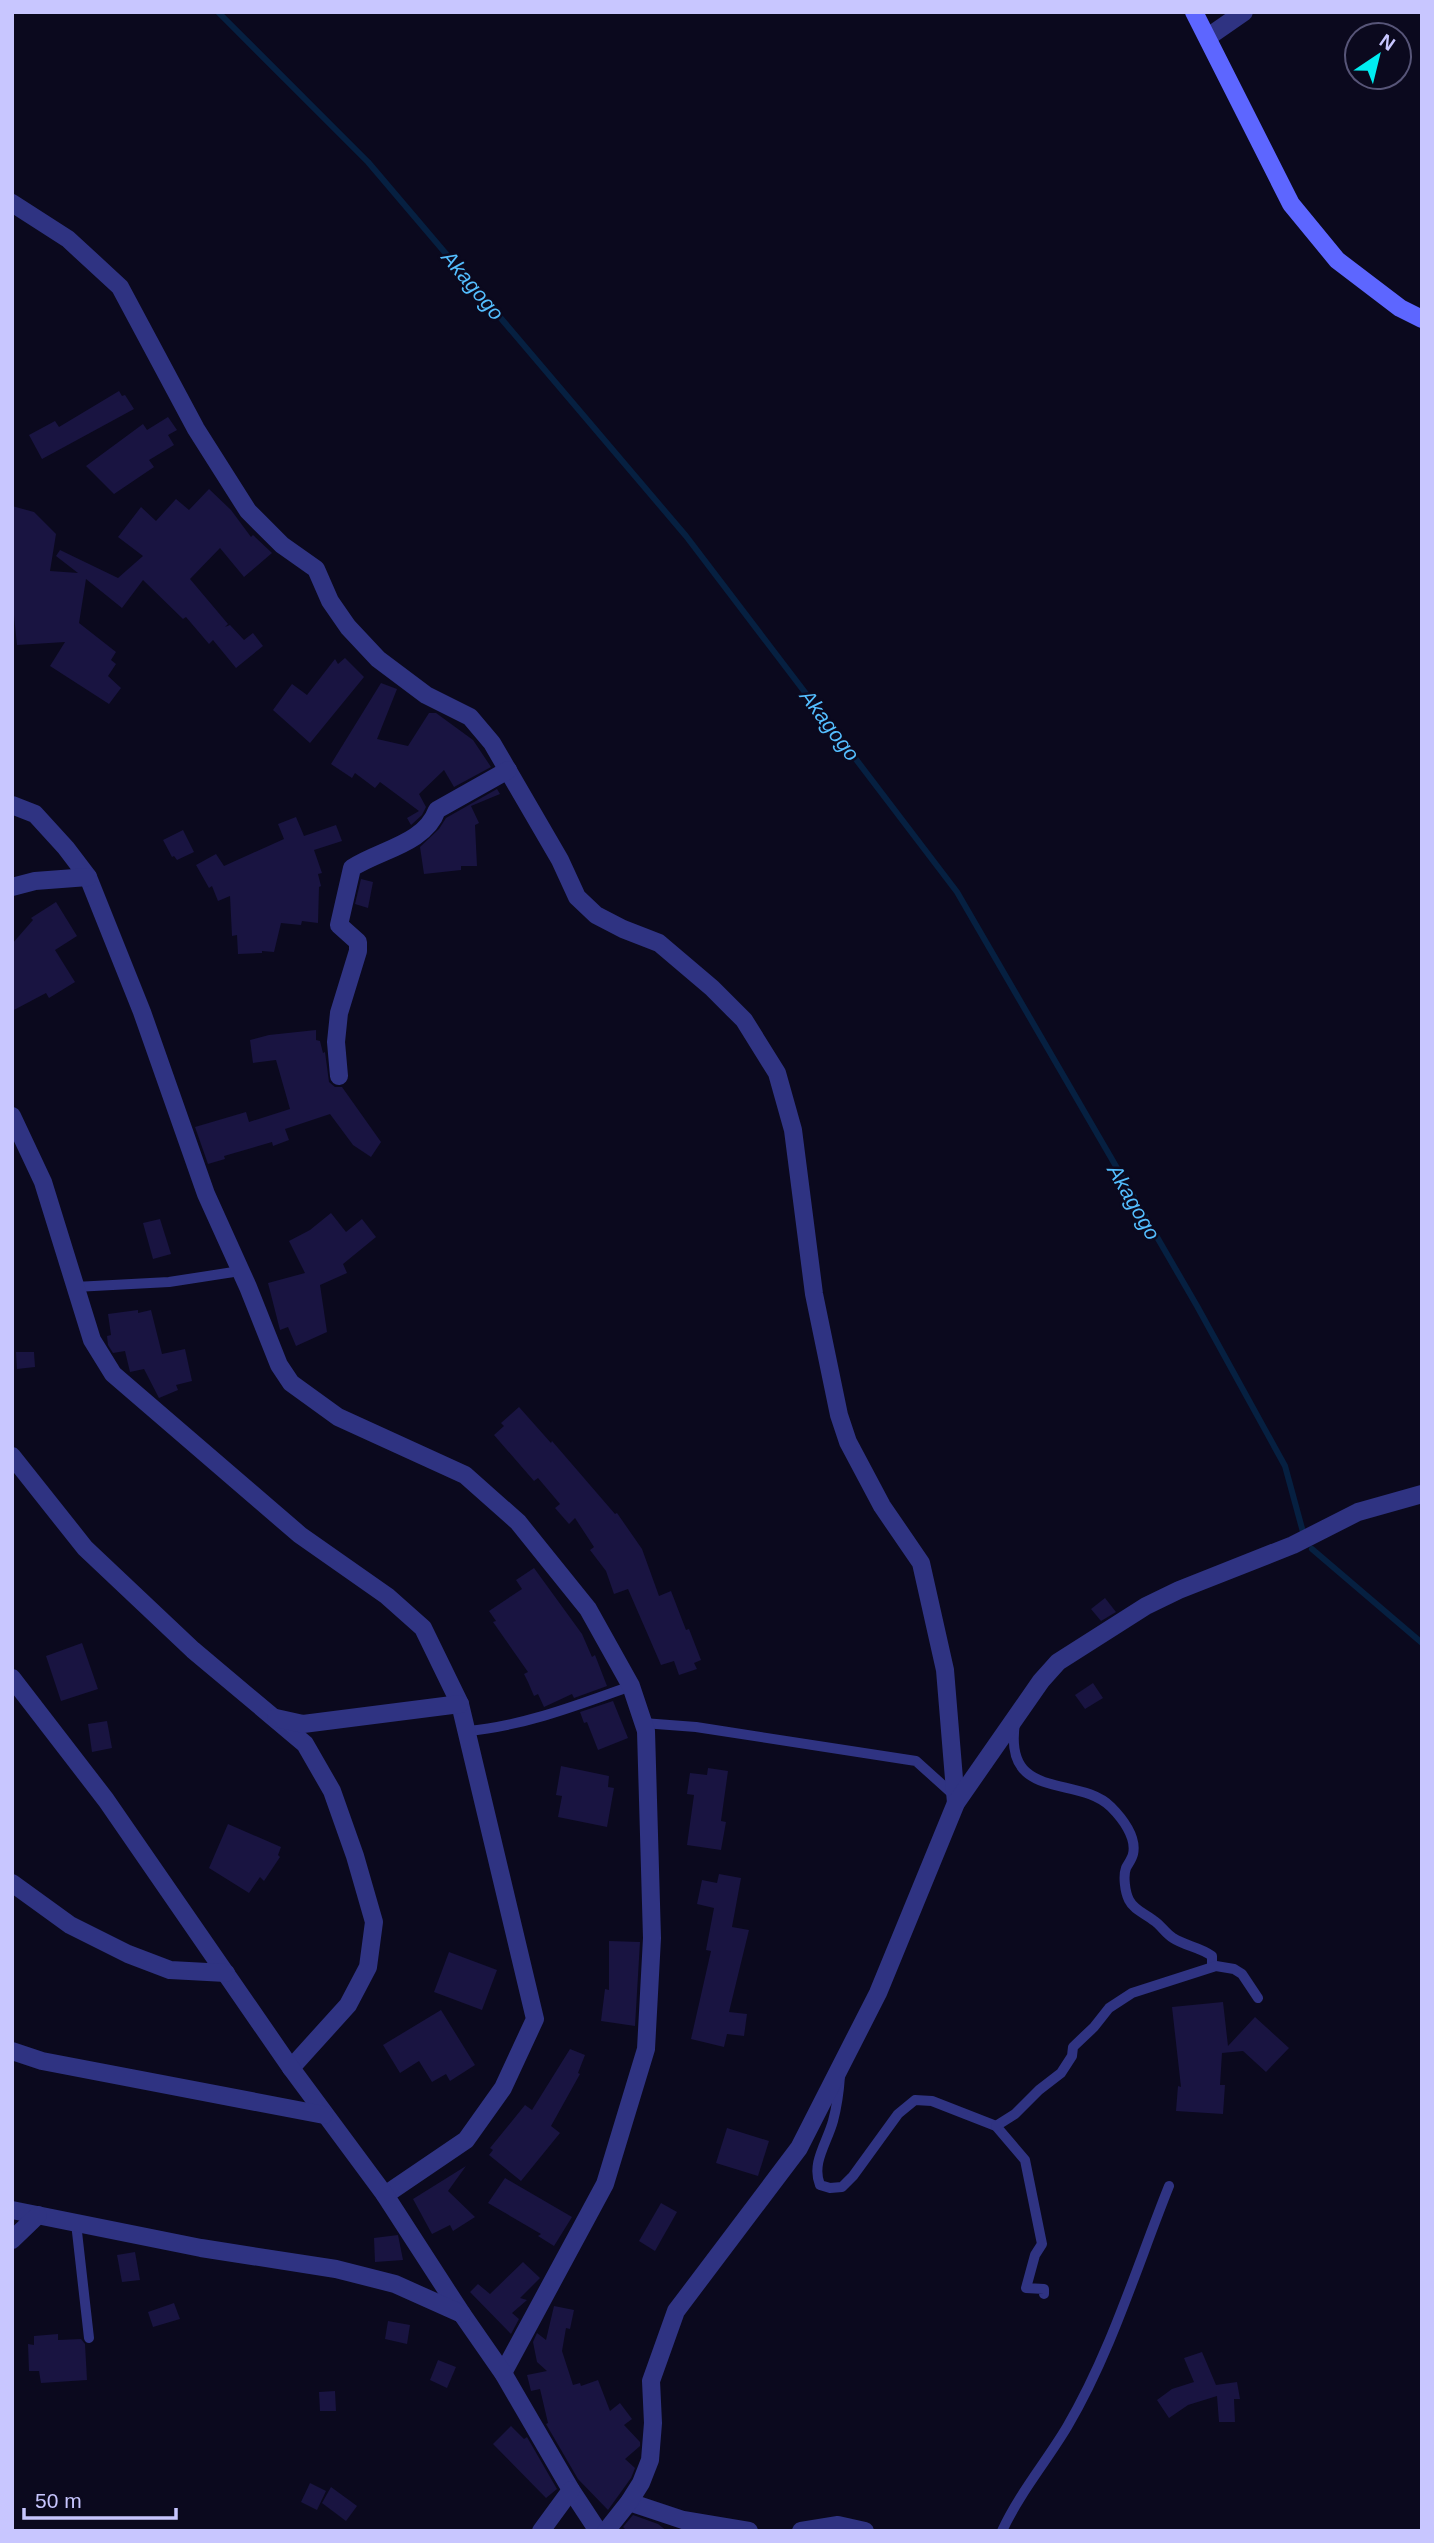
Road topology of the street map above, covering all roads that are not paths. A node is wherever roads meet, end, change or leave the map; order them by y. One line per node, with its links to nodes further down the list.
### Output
1 (1194, 12): 3 (main road)
2 (1244, 12): 3 (street)
3 (1208, 37): 5 (main road)
4 (12, 203): 6 (street)
5 (1422, 319)
6 (508, 770): 10 (street); 26 (street)
7 (12, 805): 8 (street)
8 (88, 877): 9 (street); 13 (street)
9 (12, 887)
10 (339, 1076)
11 (12, 1116): 12 (street)
12 (18, 1147): 14 (street)
13 (240, 1271): 14 (lane); 18 (street)
14 (75, 1287): 19 (street)
15 (12, 1456): 21 (street)
16 (1422, 1494): 20 (street)
17 (12, 1678): 29 (street)
18 (631, 1686): 22 (street); 24 (lane)
19 (460, 1704): 23 (street); 24 (street)
20 (1017, 1714): 26 (street); 28 (lane)
21 (274, 1717): 23 (street); 25 (street)
22 (643, 1723): 26 (lane); 45 (street)
23 (303, 1724): 25 (street)
24 (467, 1731): 37 (street)
25 (305, 1744): 33 (street)
26 (956, 1800): 32 (street)
27 (12, 1883): 29 (street)
28 (1212, 1967): 30 (lane); 35 (lane)
29 (226, 1973): 33 (street)
30 (1258, 1998)
31 (12, 2051): 34 (street)
32 (841, 2066): 35 (lane); 47 (street)
33 (290, 2068): 34 (street)
34 (324, 2115): 37 (street)
35 (996, 2126): 42 (lane)
36 (1168, 2186): 54 (lane)
37 (385, 2195): 43 (street)
38 (12, 2210): 39 (street)
39 (38, 2215): 40 (street); 41 (street)
40 (76, 2223): 43 (street); 44 (lane)
41 (12, 2240)
42 (1044, 2294)
43 (462, 2314): 45 (street)
44 (89, 2338)
45 (503, 2373): 46 (street)
46 (571, 2490): 48 (street); 49 (street)
47 (629, 2502): 50 (street); 51 (street)
48 (541, 2531)
49 (598, 2531)
50 (606, 2531)
51 (748, 2531)
52 (801, 2531): 53 (street)
53 (865, 2531)
54 (1002, 2531)

